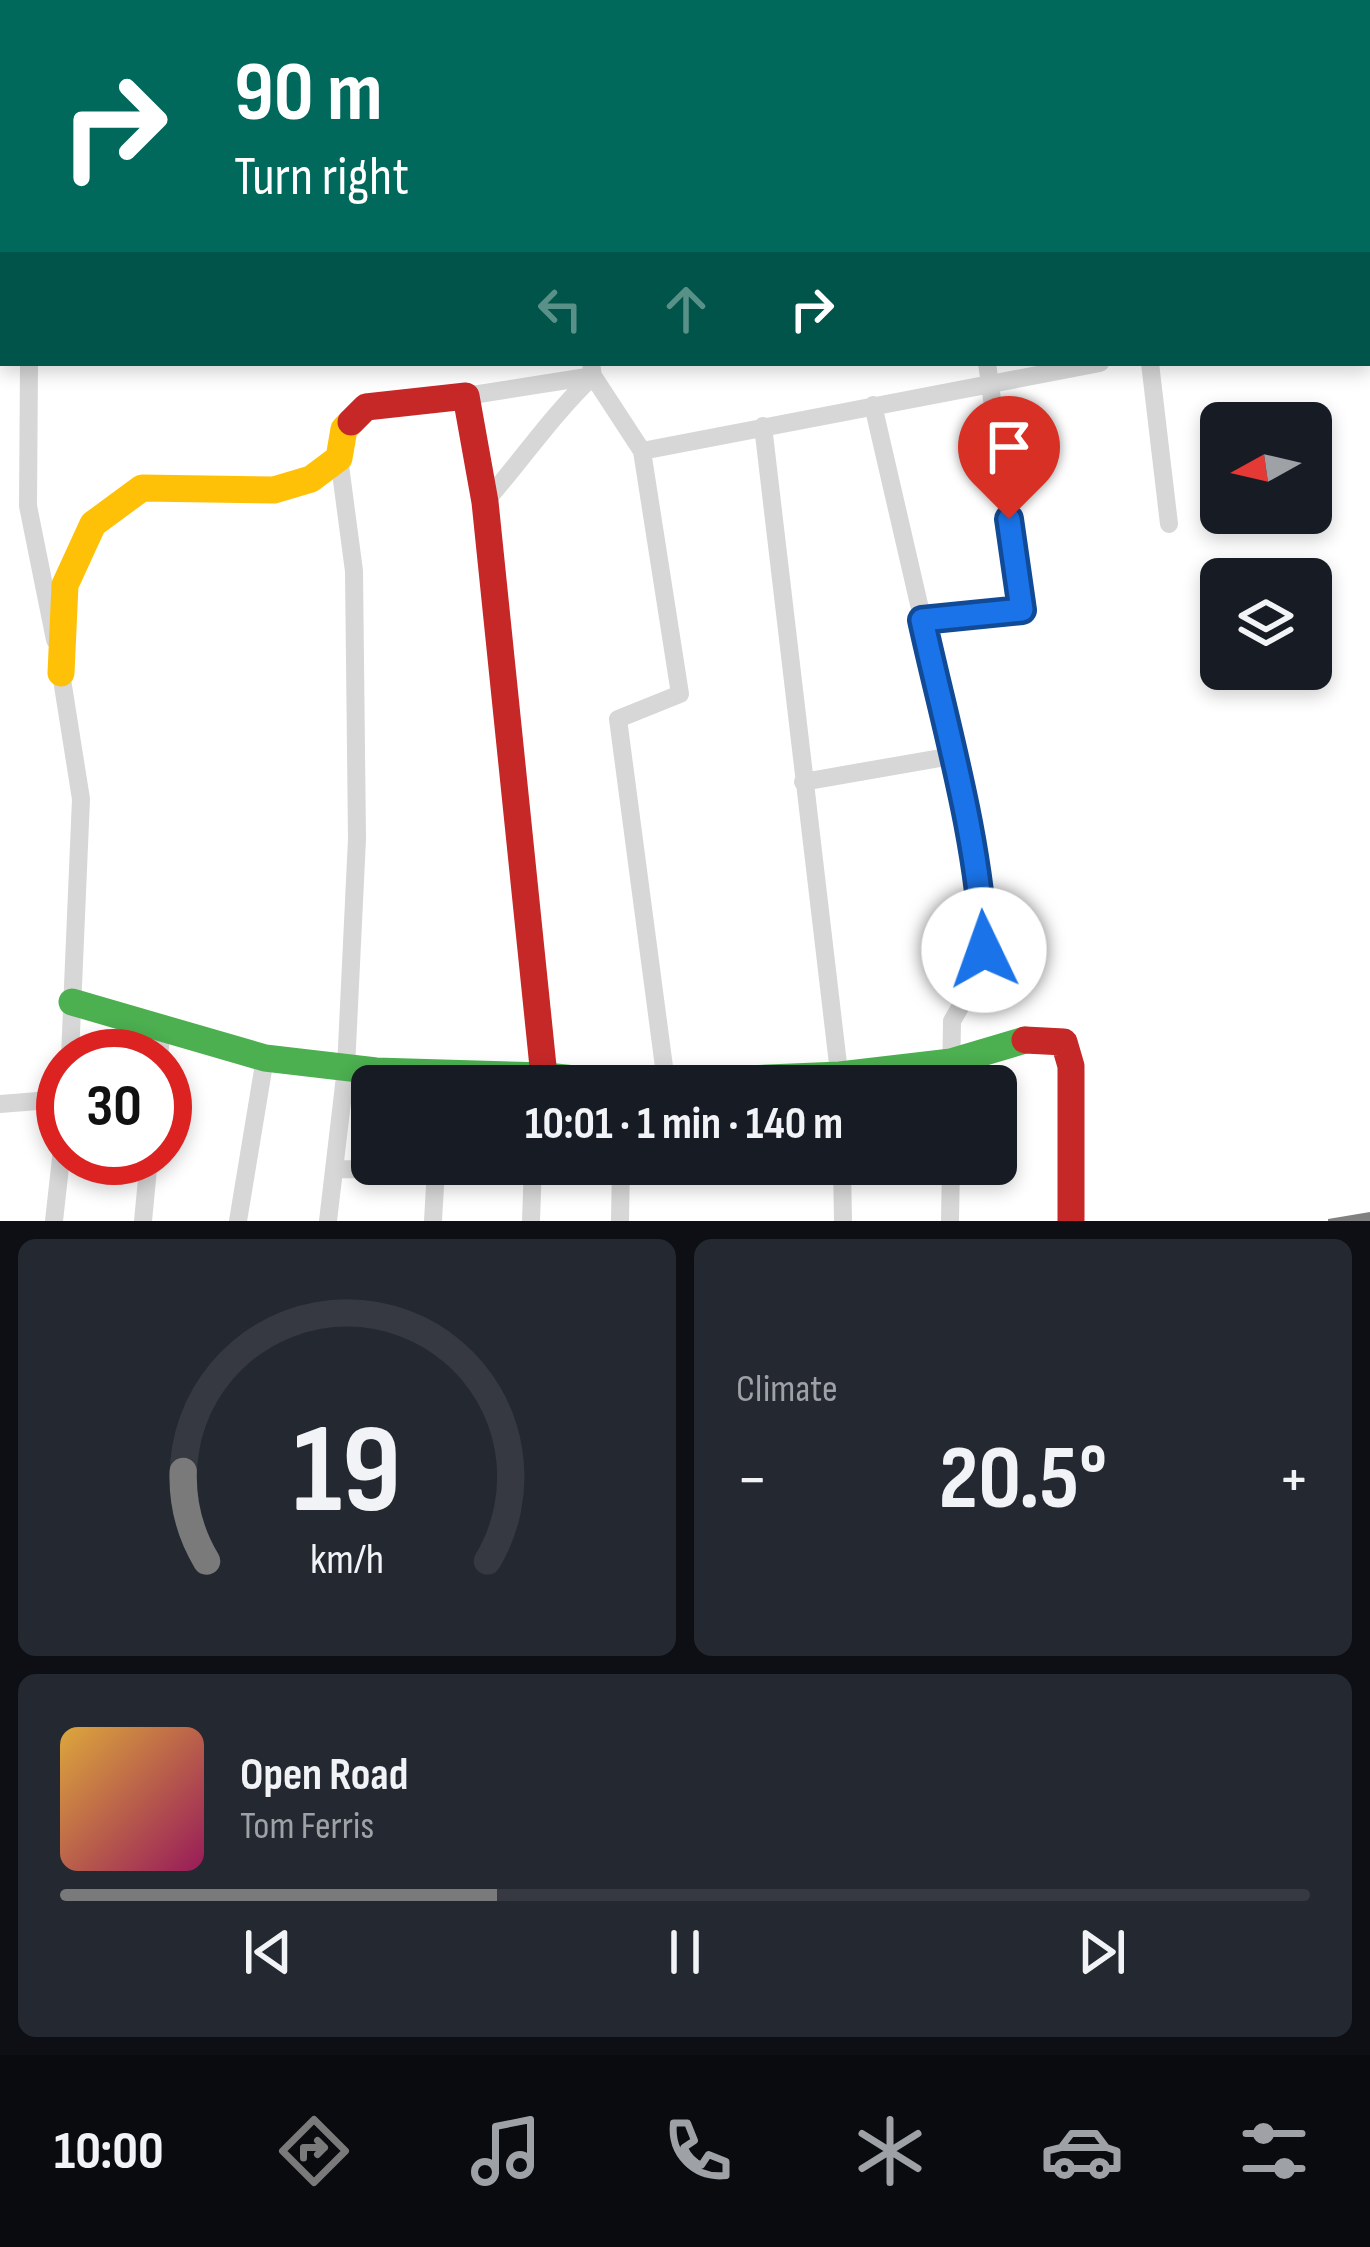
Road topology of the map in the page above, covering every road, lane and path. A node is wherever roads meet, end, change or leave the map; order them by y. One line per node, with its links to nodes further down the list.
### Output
1 (29, 366): 14 (street)
2 (1067, 366): 5 (street)
3 (1150, 366): 12 (street)
4 (592, 369): 6 (street); 9 (street); 11 (street)
5 (989, 373): 7 (street); 13 (street)
6 (466, 396): 10 (street); 11 (street)
7 (873, 405): 8 (street); 13 (street)
8 (763, 426): 9 (street); 16 (street)
9 (642, 451): 23 (street)
10 (338, 458): 14 (street); 27 (street)
11 (485, 502): 22 (street)
12 (1169, 524)
13 (922, 620): 15 (street)
14 (61, 673): 17 (street)
15 (952, 756): 16 (street); 25 (street)
16 (803, 782): 24 (street)
17 (72, 1002): 18 (street); 19 (street)
18 (71, 1029)
19 (132, 1029)
20 (192, 1047): 21 (street)
21 (265, 1058): 27 (street); 42 (street)
22 (544, 1065)
23 (664, 1065)
24 (838, 1065)
25 (951, 1065)
26 (970, 1065): 49 (street)
27 (346, 1067): 28 (street); 31 (street)
28 (351, 1067)
29 (36, 1101): 30 (street)
30 (0, 1104)
31 (334, 1169): 32 (street); 43 (street)
32 (351, 1169)
33 (58, 1185): 40 (street)
34 (146, 1185): 41 (street)
35 (435, 1185): 44 (street)
36 (532, 1185): 45 (street)
37 (621, 1185): 46 (street)
38 (842, 1185): 47 (street)
39 (950, 1185): 48 (street)
40 (54, 1221)
41 (143, 1221)
42 (238, 1221)
43 (328, 1221)
44 (434, 1221)
45 (531, 1221)
46 (620, 1221)
47 (843, 1221)
48 (950, 1221)
49 (1071, 1221)

